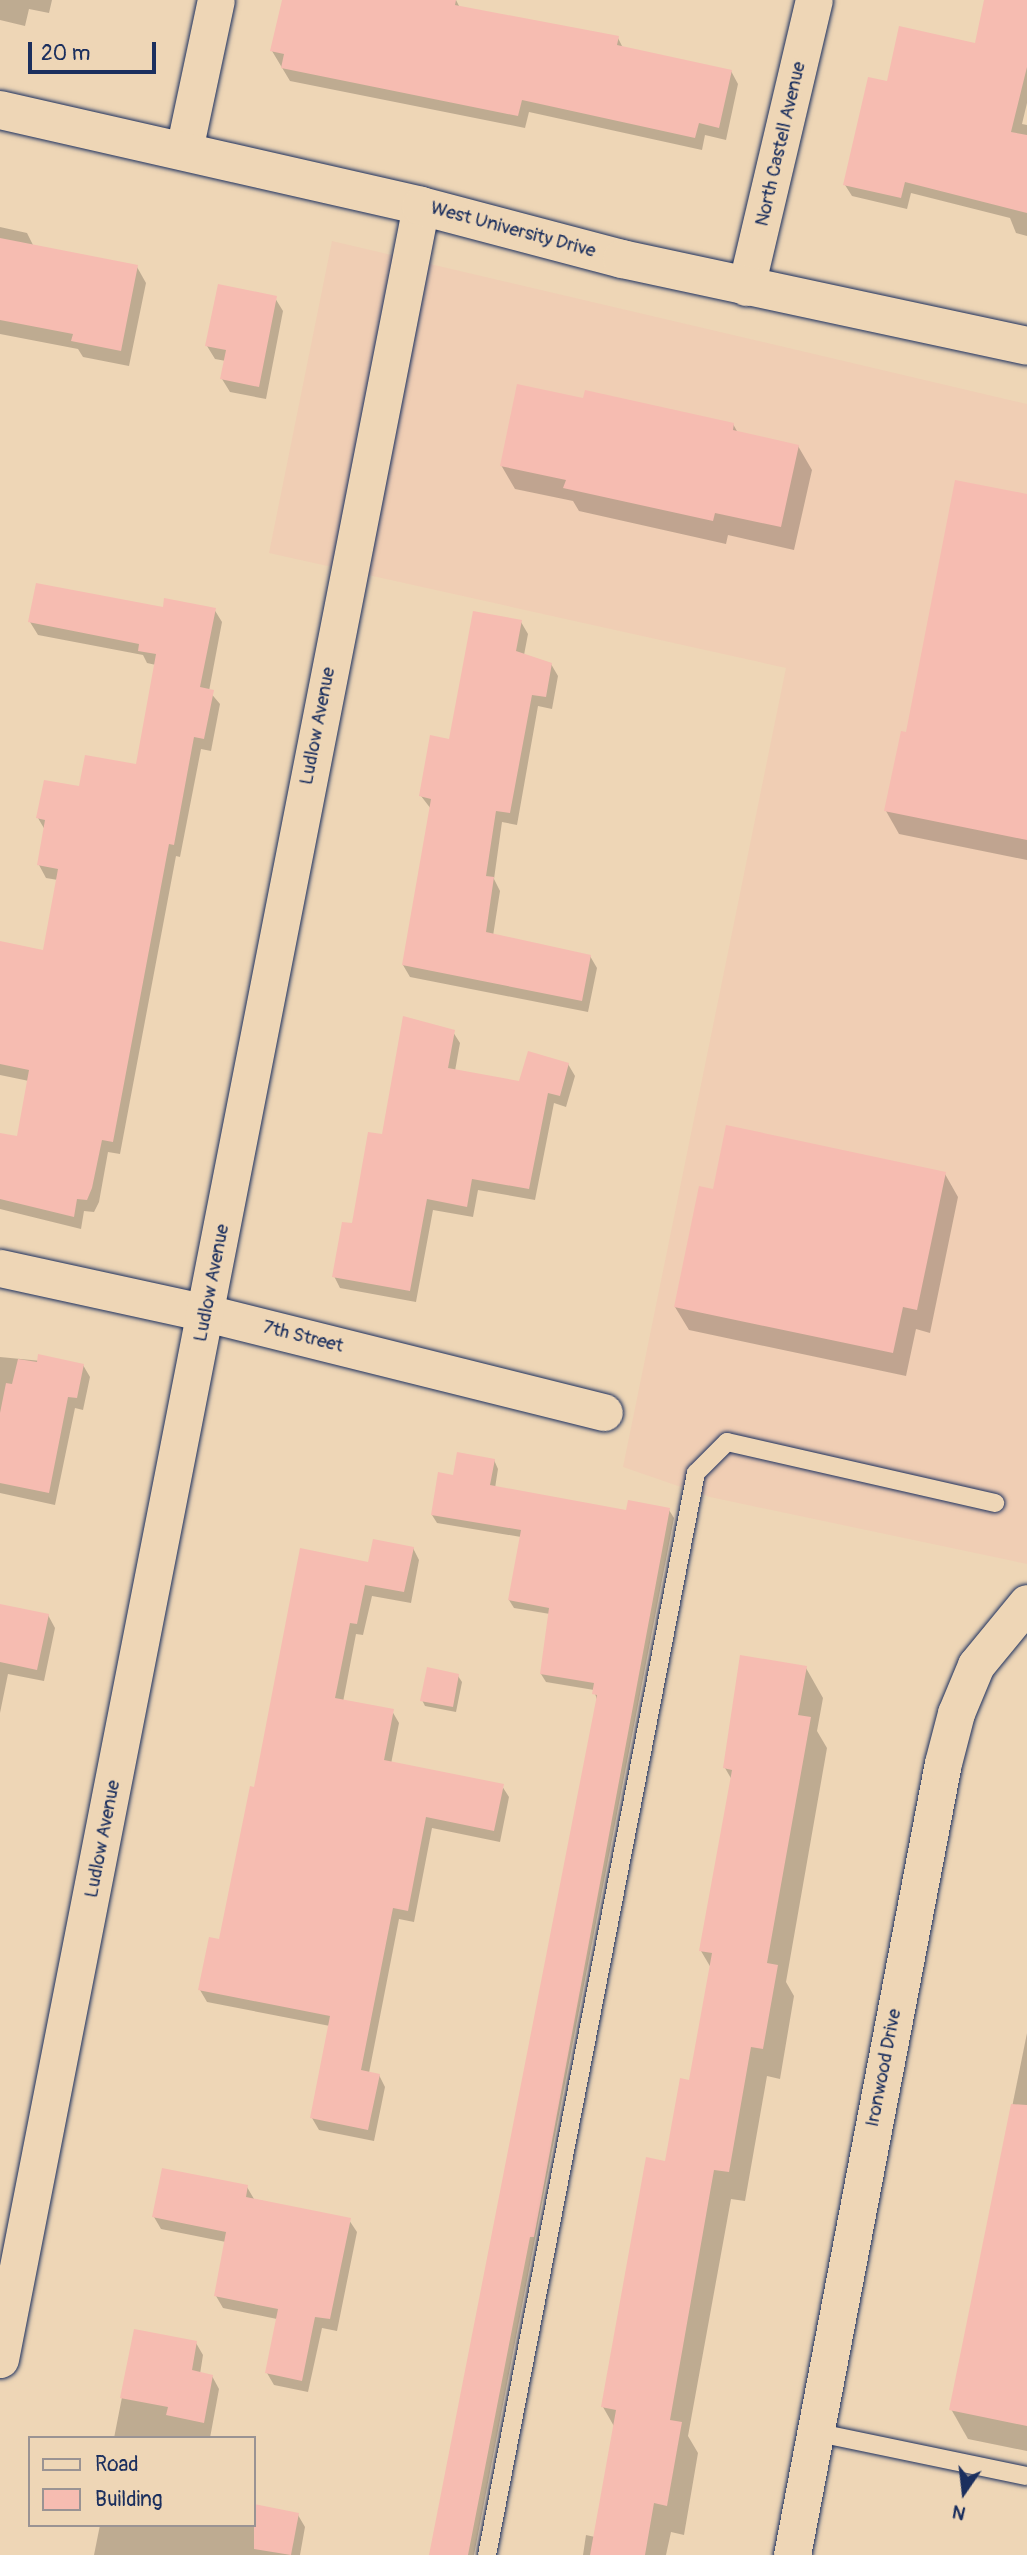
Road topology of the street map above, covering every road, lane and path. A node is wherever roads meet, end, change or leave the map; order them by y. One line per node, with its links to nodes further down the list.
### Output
1 (216, 0): 4 (street)
2 (814, 0): 6 (street, North Castell Avenue)
3 (0, 110): 4 (main road, West University Drive)
4 (184, 150): 5 (main road, West University Drive)
5 (421, 206): 6 (main road, West University Drive); 9 (street, Ludlow Avenue)
6 (746, 287): 7 (main road, West University Drive)
7 (1027, 346)
8 (0, 1269): 9 (street, 7th Street)
9 (206, 1313): 10 (street, 7th Street); 13 (street, Ludlow Avenue)
10 (604, 1412)
11 (995, 1503): 16 (lane)
12 (1027, 1603): 14 (street, Ironwood Drive)
13 (0, 2359)
14 (814, 2432): 15 (lane); 17 (street, Ironwood Drive)
15 (1027, 2476)
16 (487, 2555)
17 (792, 2555)

